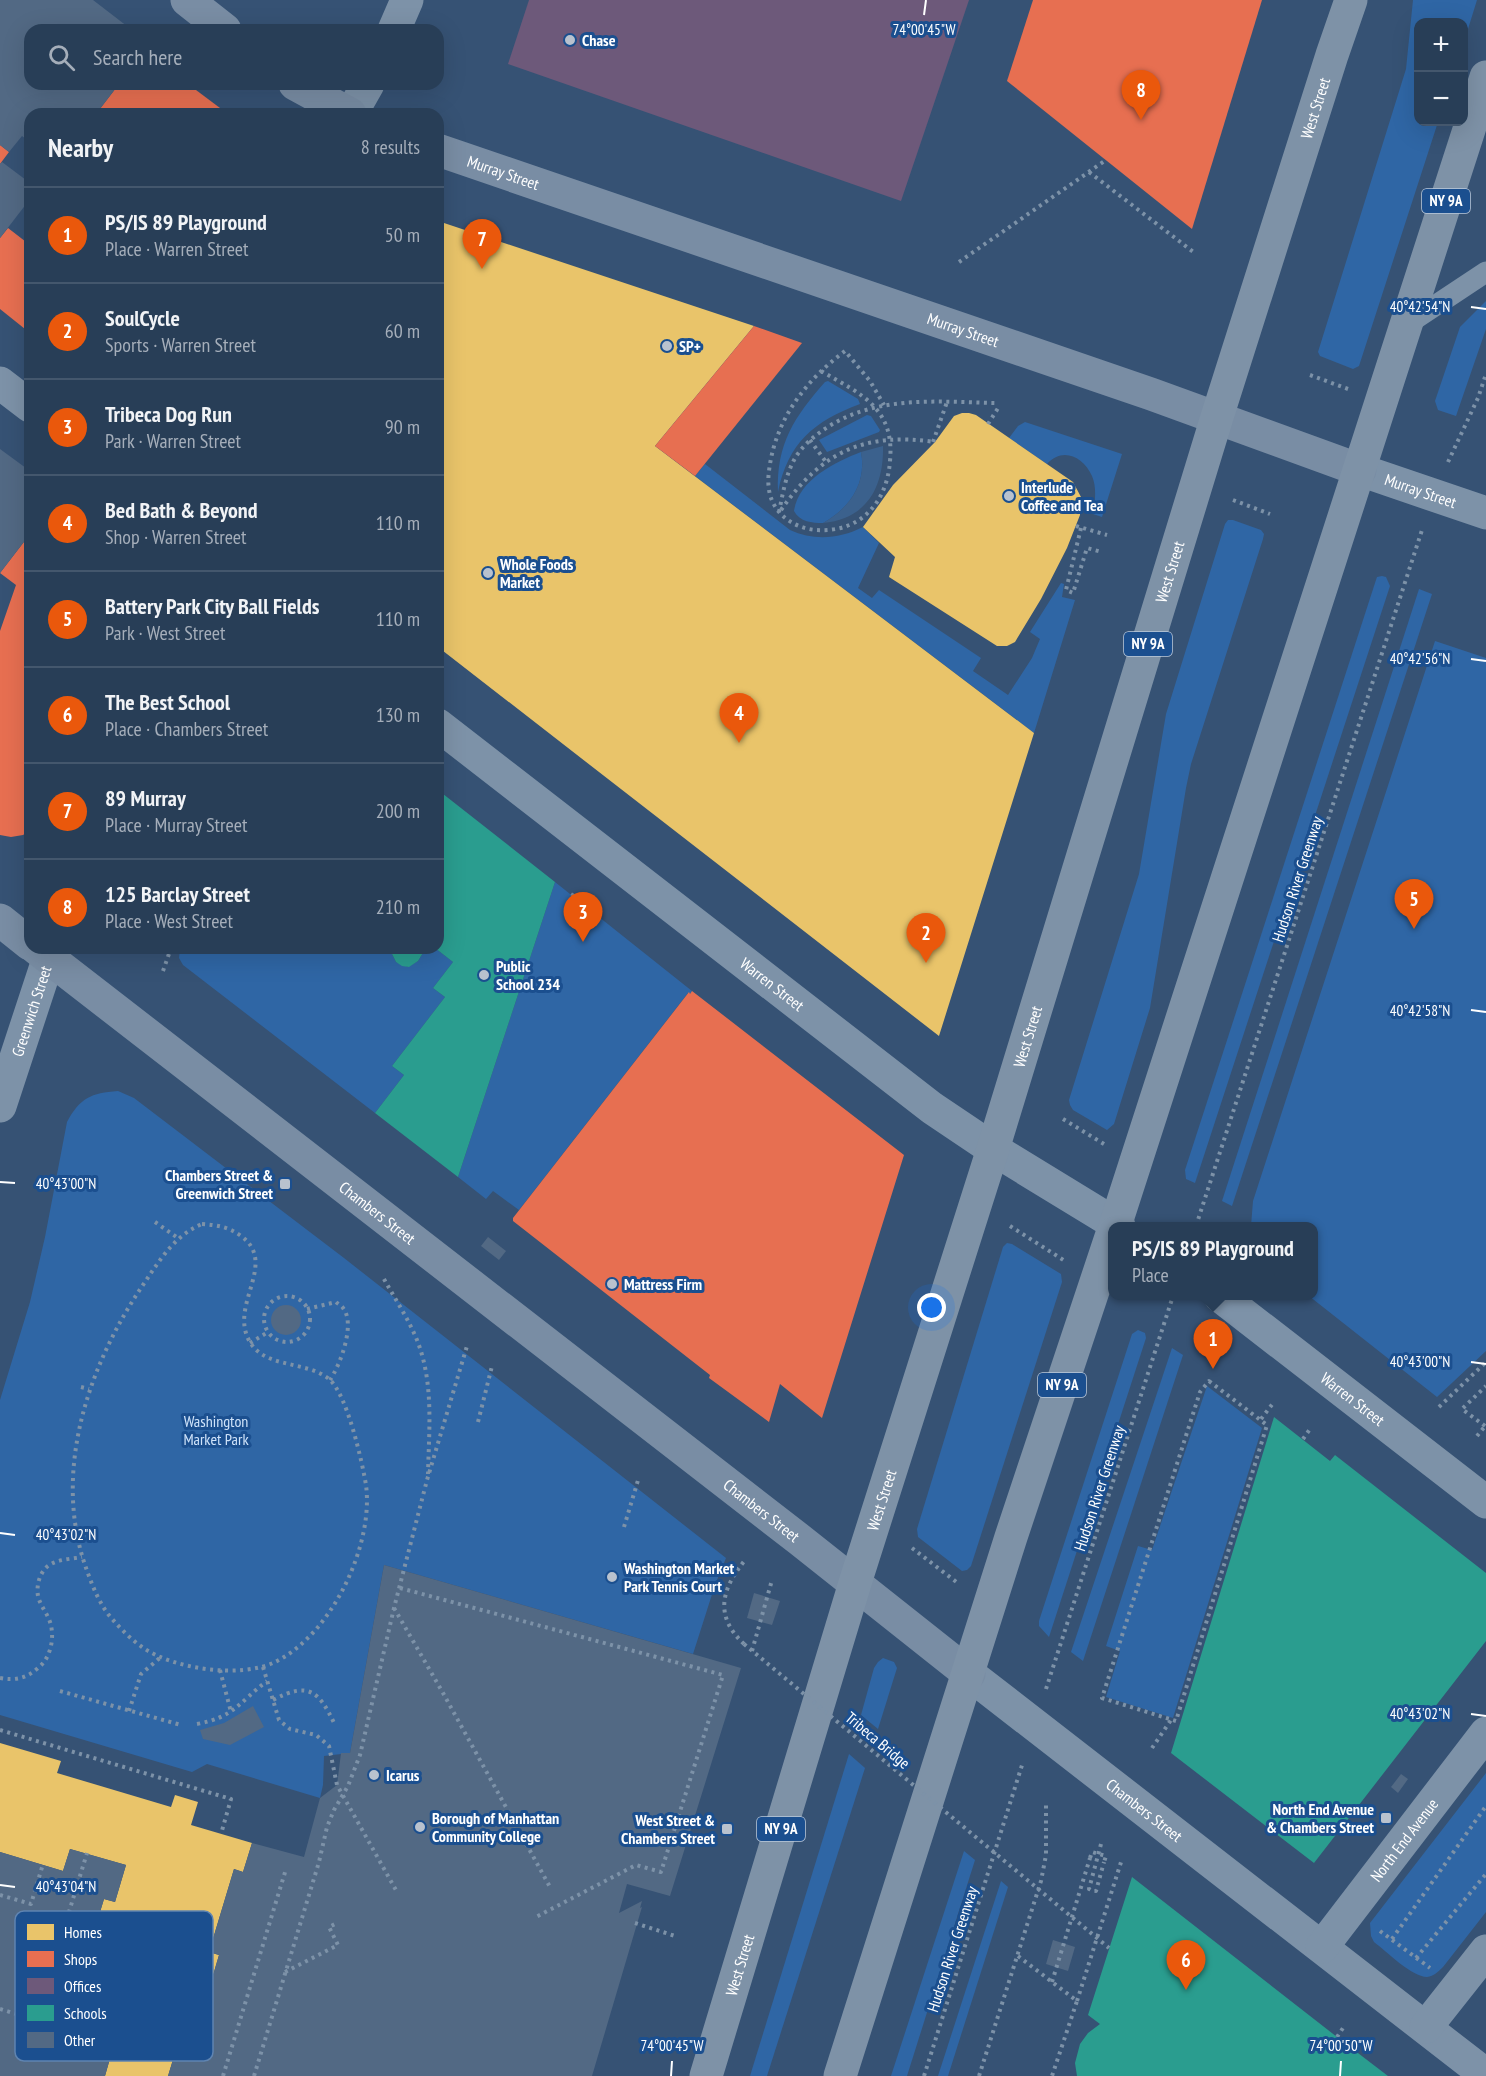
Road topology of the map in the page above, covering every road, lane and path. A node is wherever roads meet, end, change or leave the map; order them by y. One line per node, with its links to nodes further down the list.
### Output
1 (187, 0): 4 (main road)
2 (407, 0): 5 (street)
3 (1352, 0): 27 (highway, West Street / NY 9A)
4 (217, 24)
5 (397, 24)
6 (1486, 77): 17 (highway, NY 9A)
7 (305, 90): 9 (main road)
8 (364, 90): 10 (street)
9 (339, 108)
10 (354, 108)
11 (444, 152): 27 (main road, Murray Street)
12 (1106, 160): 13 (path)
13 (1089, 172): 14 (path); 15 (path)
14 (1196, 254)
15 (959, 262)
16 (1486, 272): 17 (lane)
17 (1406, 325): 33 (highway, NY 9A)
18 (821, 371): 25 (path); 26 (path); 35 (path)
19 (1486, 374): 31 (path)
20 (1311, 375): 22 (path)
21 (0, 383): 23 (street)
22 (1352, 391)
23 (24, 401)
24 (948, 402): 25 (path); 28 (path); 29 (path)
25 (884, 405): 26 (path)
26 (875, 407): 29 (path); 30 (path)
27 (1217, 417): 33 (main road, Murray Street); 55 (highway, West Street / NY 9A)
28 (988, 424)
29 (891, 438): 32 (path); 35 (path)
30 (810, 440): 32 (path); 35 (path)
31 (1451, 455)
32 (826, 462): 35 (path)
33 (1360, 470): 36 (street, Murray Street); 57 (highway, NY 9A)
34 (1233, 500): 37 (path)
35 (779, 513)
36 (1486, 513)
37 (1270, 514)
38 (1076, 526): 39 (path)
39 (1081, 528): 40 (path); 42 (path)
40 (1107, 535)
41 (1418, 539): 58 (path, Hudson River Greenway)
42 (1102, 552)
43 (444, 730): 55 (street, Warren Street)
44 (576, 890): 45 (path)
45 (572, 896)
46 (0, 920): 47 (main road, Chambers Street)
47 (24, 937)
48 (40, 954): 52 (street, Greenwich Street)
49 (47, 954): 93 (main road, Chambers Street)
50 (169, 954): 51 (path)
51 (163, 971)
52 (0, 1106)
53 (1063, 1119): 54 (path)
54 (1107, 1146)
55 (993, 1149): 59 (street, Warren Street); 93 (highway, West Street / NY 9A)
56 (155, 1222): 61 (path)
57 (1118, 1222)
58 (1198, 1222)
59 (1108, 1223)
60 (1010, 1226): 63 (path)
61 (178, 1238): 69 (path); 76 (path)
62 (1108, 1252): 101 (highway, NY 9A)
63 (1068, 1264)
64 (384, 1279): 86 (path)
65 (1172, 1300): 104 (path, Hudson River Greenway)
66 (1225, 1300): 87 (street, Warren Street)
67 (307, 1309): 68 (path); 68 (path); 73 (path)
68 (268, 1332): 69 (path)
69 (250, 1343): 73 (path)
70 (467, 1346): 86 (path)
71 (1486, 1362): 78 (path)
72 (492, 1366): 80 (path)
73 (330, 1380): 99 (path)
74 (1486, 1386): 81 (path)
75 (81, 1387): 76 (path)
76 (89, 1389): 90 (path)
77 (1274, 1402): 79 (path)
78 (1439, 1407)
79 (1261, 1419): 109 (path); 109 (path)
80 (478, 1422)
81 (1485, 1425): 83 (path)
82 (1310, 1429): 84 (path)
83 (1477, 1437)
84 (1303, 1439)
85 (639, 1477): 88 (path)
86 (427, 1480): 94 (path)
87 (1486, 1502)
88 (624, 1527)
89 (912, 1548): 95 (path)
90 (82, 1557): 98 (path); 102 (path)
91 (746, 1559): 97 (path, Tribeca Bridge, bridge)
92 (772, 1580): 97 (path)
93 (855, 1583): 101 (main road, Chambers Street); 155 (highway, West Street / NY 9A)
94 (400, 1588): 96 (path); 132 (path)
95 (964, 1588)
96 (394, 1608): 117 (path); 127 (path)
97 (752, 1651): 131 (path, Tribeca Bridge, bridge)
98 (160, 1657): 100 (path); 107 (path)
99 (263, 1667): 100 (path); 103 (path)
100 (220, 1670): 108 (path)
101 (969, 1674): 138 (street, Chambers Street); 156 (highway, NY 9A)
102 (0, 1678)
103 (267, 1681): 106 (path); 108 (path)
104 (1046, 1688)
105 (60, 1691): 107 (path)
106 (273, 1700): 112 (path); 117 (path)
107 (129, 1711): 111 (path)
108 (231, 1712): 110 (path)
109 (1171, 1720): 115 (path)
110 (198, 1724)
111 (180, 1725)
112 (335, 1725)
113 (0, 1730): 120 (path)
114 (1486, 1733): 138 (street, North End Avenue)
115 (1152, 1748)
116 (1023, 1761): 157 (path, Hudson River Greenway)
117 (343, 1796): 128 (path); 143 (path)
118 (1046, 1803): 141 (path)
119 (1486, 1806): 137 (path)
120 (221, 1834)
121 (1101, 1844): 131 (path, bridge)
122 (87, 1853): 130 (path)
123 (1122, 1859): 146 (path)
124 (43, 1864): 129 (path)
125 (286, 1869): 153 (path)
126 (1486, 1874): 142 (path)
127 (550, 1887)
128 (398, 1892)
129 (0, 1895)
130 (69, 1911)
131 (1072, 1917): 139 (path, Tribeca Bridge, bridge); 145 (path)
132 (534, 1918)
133 (635, 1923): 136 (path)
134 (335, 1924): 143 (path)
135 (1377, 1928): 137 (path)
136 (675, 1936)
137 (1392, 1939): 142 (path)
138 (1322, 1947): 149 (street, Chambers Street)
139 (1109, 1948)
140 (1486, 1951): 149 (street)
141 (1018, 1956): 145 (path); 158 (path)
142 (1416, 1958): 144 (path)
143 (285, 1972): 154 (path)
144 (1437, 1973)
145 (1052, 1983): 146 (path)
146 (1077, 2001): 159 (path)
147 (0, 2009): 148 (path)
148 (15, 2014)
149 (1426, 2027): 152 (street, Chambers Street)
150 (1343, 2028): 151 (path)
151 (1337, 2037)
152 (1486, 2075)
153 (223, 2076)
154 (254, 2076)
155 (706, 2076)
156 (840, 2076)
157 (924, 2076)
158 (979, 2076)
159 (1052, 2076)

